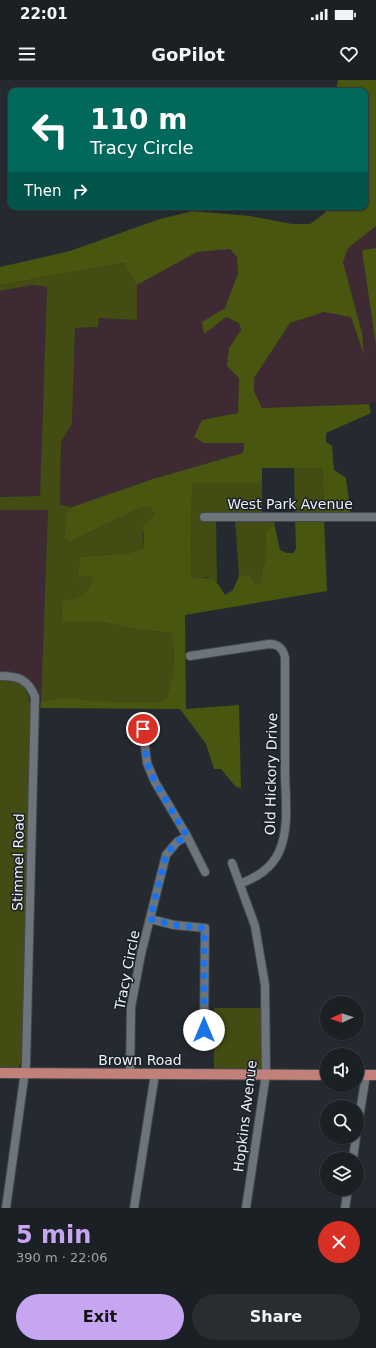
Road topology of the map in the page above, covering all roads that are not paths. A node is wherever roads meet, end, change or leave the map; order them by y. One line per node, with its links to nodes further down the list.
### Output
1 (204, 517): 2 (street, West Park Avenue)
2 (376, 517)
3 (190, 656): 9 (street, Old Hickory Drive)
4 (0, 676): 13 (street, Stimmel Road)
5 (143, 729): 6 (street)
6 (187, 836): 8 (street); 10 (street, Tracy Circle)
7 (232, 863): 9 (street, Hopkins Avenue)
8 (204, 872)
9 (240, 884): 16 (street, Hopkins Avenue)
10 (150, 919): 11 (street, Tracy Circle); 14 (street, Tracy Circle)
11 (204, 1030)
12 (0, 1073): 13 (main road, Brown Road)
13 (25, 1073): 14 (main road, Brown Road); 21 (street, Stimmel Road)
14 (130, 1074): 15 (main road, Brown Road)
15 (155, 1074): 16 (main road, Brown Road); 22 (street)
16 (266, 1074): 17 (main road, Brown Road); 23 (street, Hopkins Avenue)
17 (320, 1075)
18 (366, 1075): 19 (street)
19 (362, 1100)
20 (347, 1196): 24 (street)
21 (6, 1208)
22 (134, 1208)
23 (246, 1208)
24 (345, 1208)

